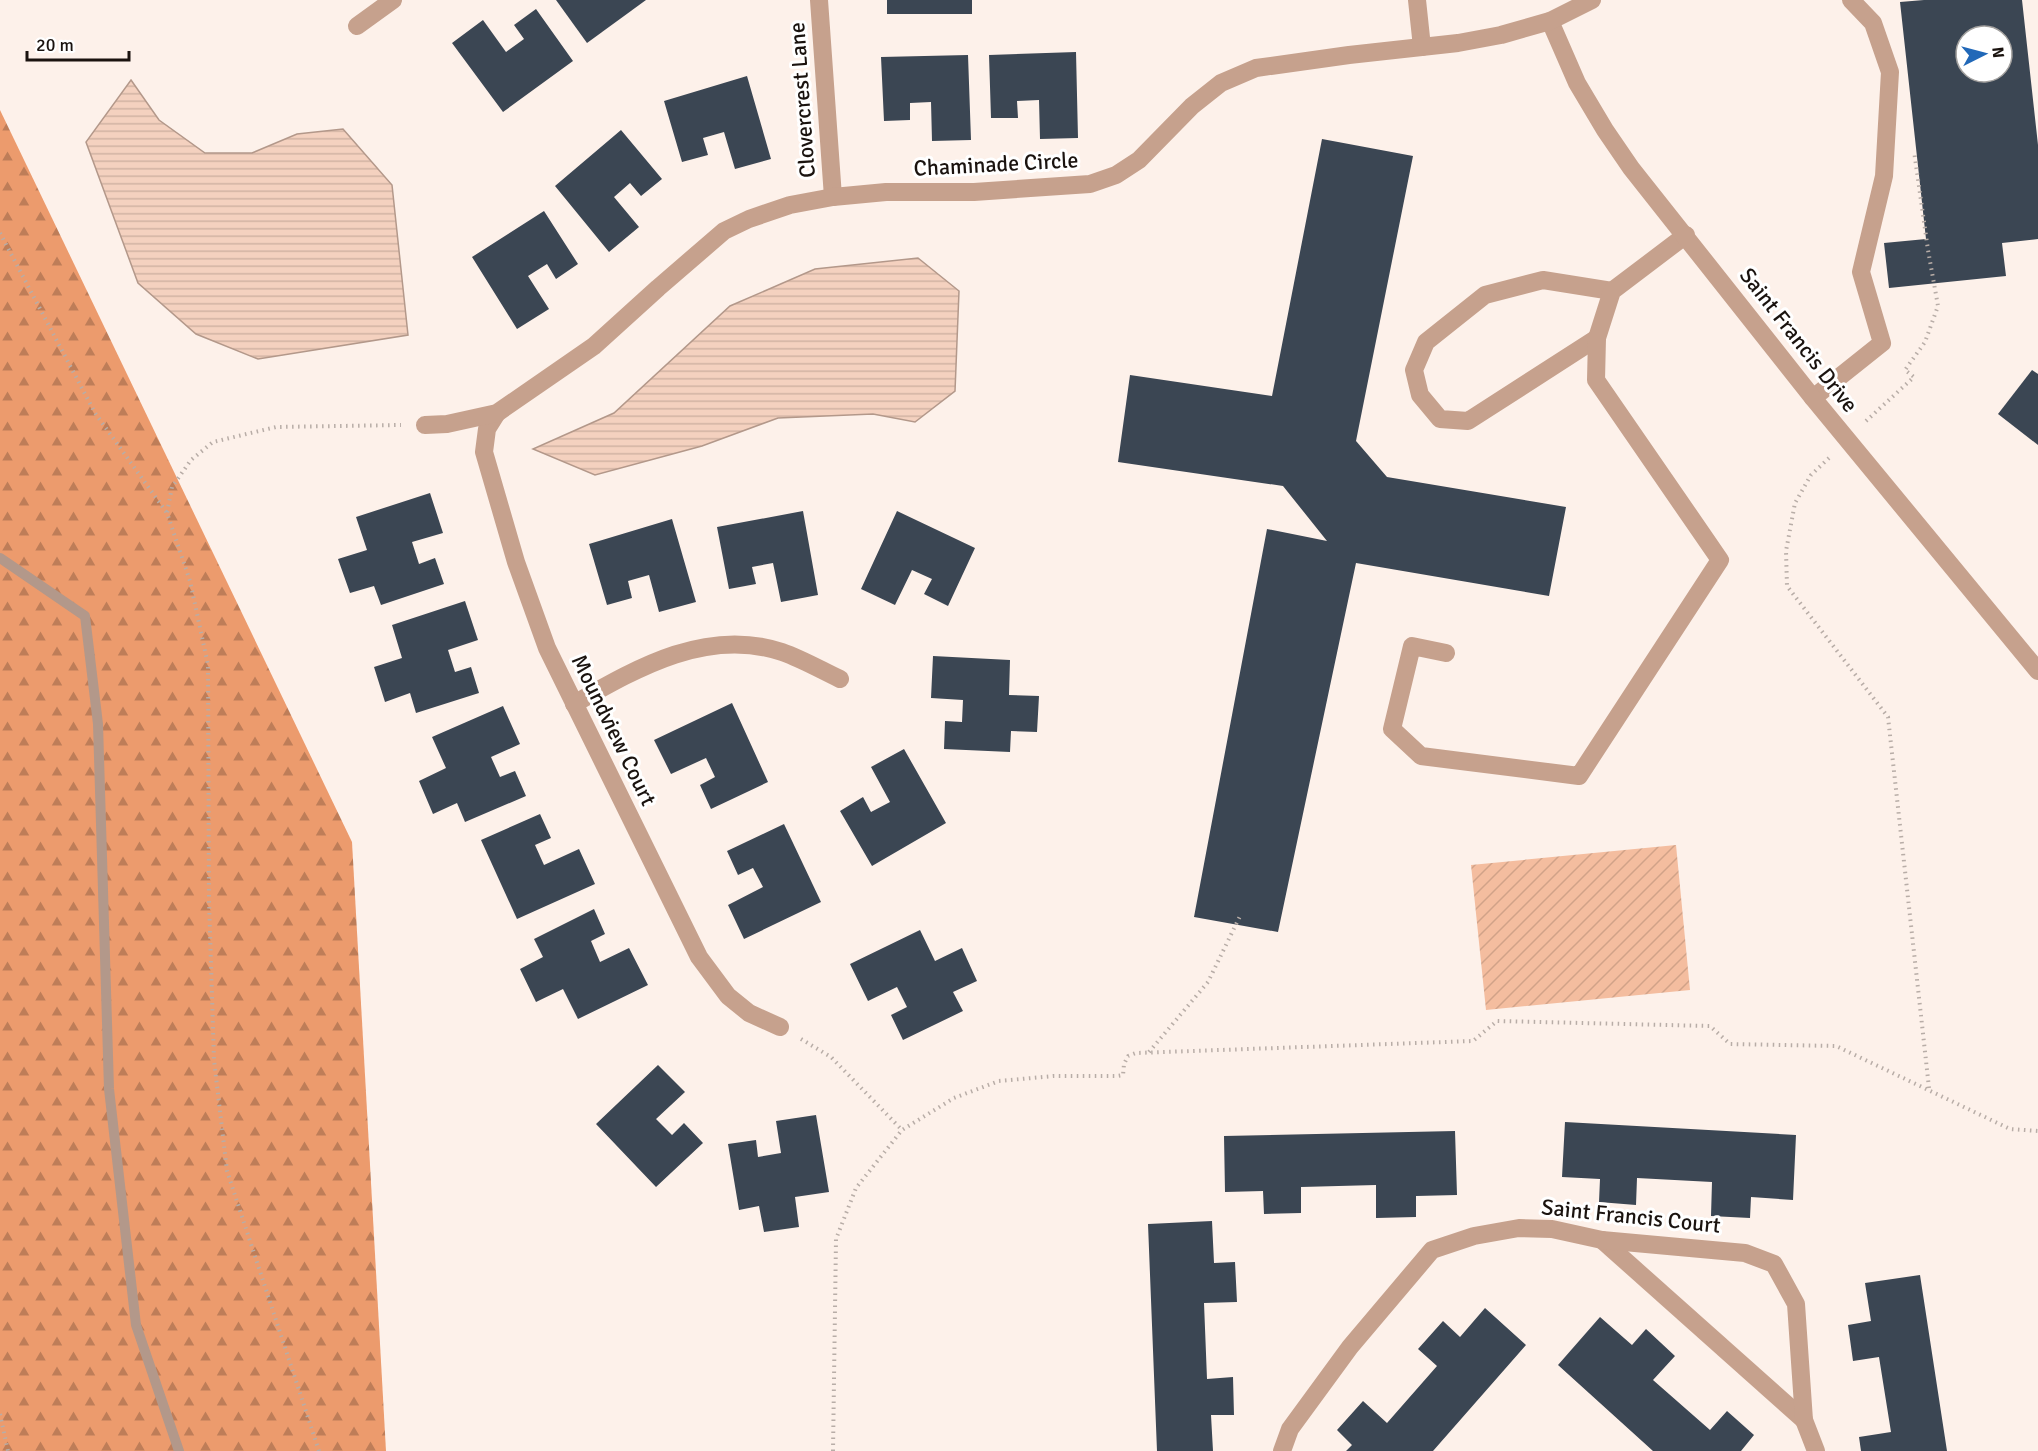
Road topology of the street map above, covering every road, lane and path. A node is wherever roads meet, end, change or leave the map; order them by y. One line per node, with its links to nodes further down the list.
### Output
1 (393, 0): 7 (street)
2 (819, 0): 10 (street, Clovercrest Lane)
3 (1418, 0): 8 (street)
4 (1592, 0): 6 (street, Chaminade Circle)
5 (1851, 0): 15 (street)
6 (1550, 21): 8 (street, Chaminade Circle); 12 (street, Saint Francis Drive)
7 (357, 26)
8 (1422, 46): 10 (street, Chaminade Circle)
9 (1914, 146): 18 (path)
10 (833, 197): 16 (street, Chaminade Circle)
11 (0, 233): 19 (path)
12 (1686, 235): 13 (street); 15 (street, Saint Francis Drive)
13 (1612, 291): 14 (street); 14 (street)
14 (1597, 338): 20 (street)
15 (1813, 398): 18 (street, Saint Francis Drive)
16 (497, 413): 17 (street, Chaminade Circle); 23 (street, Moundview Court)
17 (425, 425): 19 (path)
18 (1847, 439): 21 (street, Saint Francis Drive); 27 (path)
19 (167, 513): 34 (path)
20 (1446, 653)
21 (2038, 671)
22 (840, 679): 23 (street)
23 (574, 704): 25 (street, Moundview Court)
24 (1241, 914): 26 (path)
25 (780, 1027): 28 (path)
26 (1149, 1053): 27 (path); 28 (path)
27 (1929, 1089): 29 (path)
28 (902, 1130): 35 (path)
29 (2038, 1131)
30 (1602, 1240): 32 (street); 32 (street, Saint Francis Court); 36 (street, Saint Francis Court)
31 (0, 1414): 33 (path)
32 (1804, 1420): 37 (street, Saint Francis Court)
33 (8, 1451)
34 (319, 1451)
35 (833, 1451)
36 (1282, 1451)
37 (1816, 1451)

